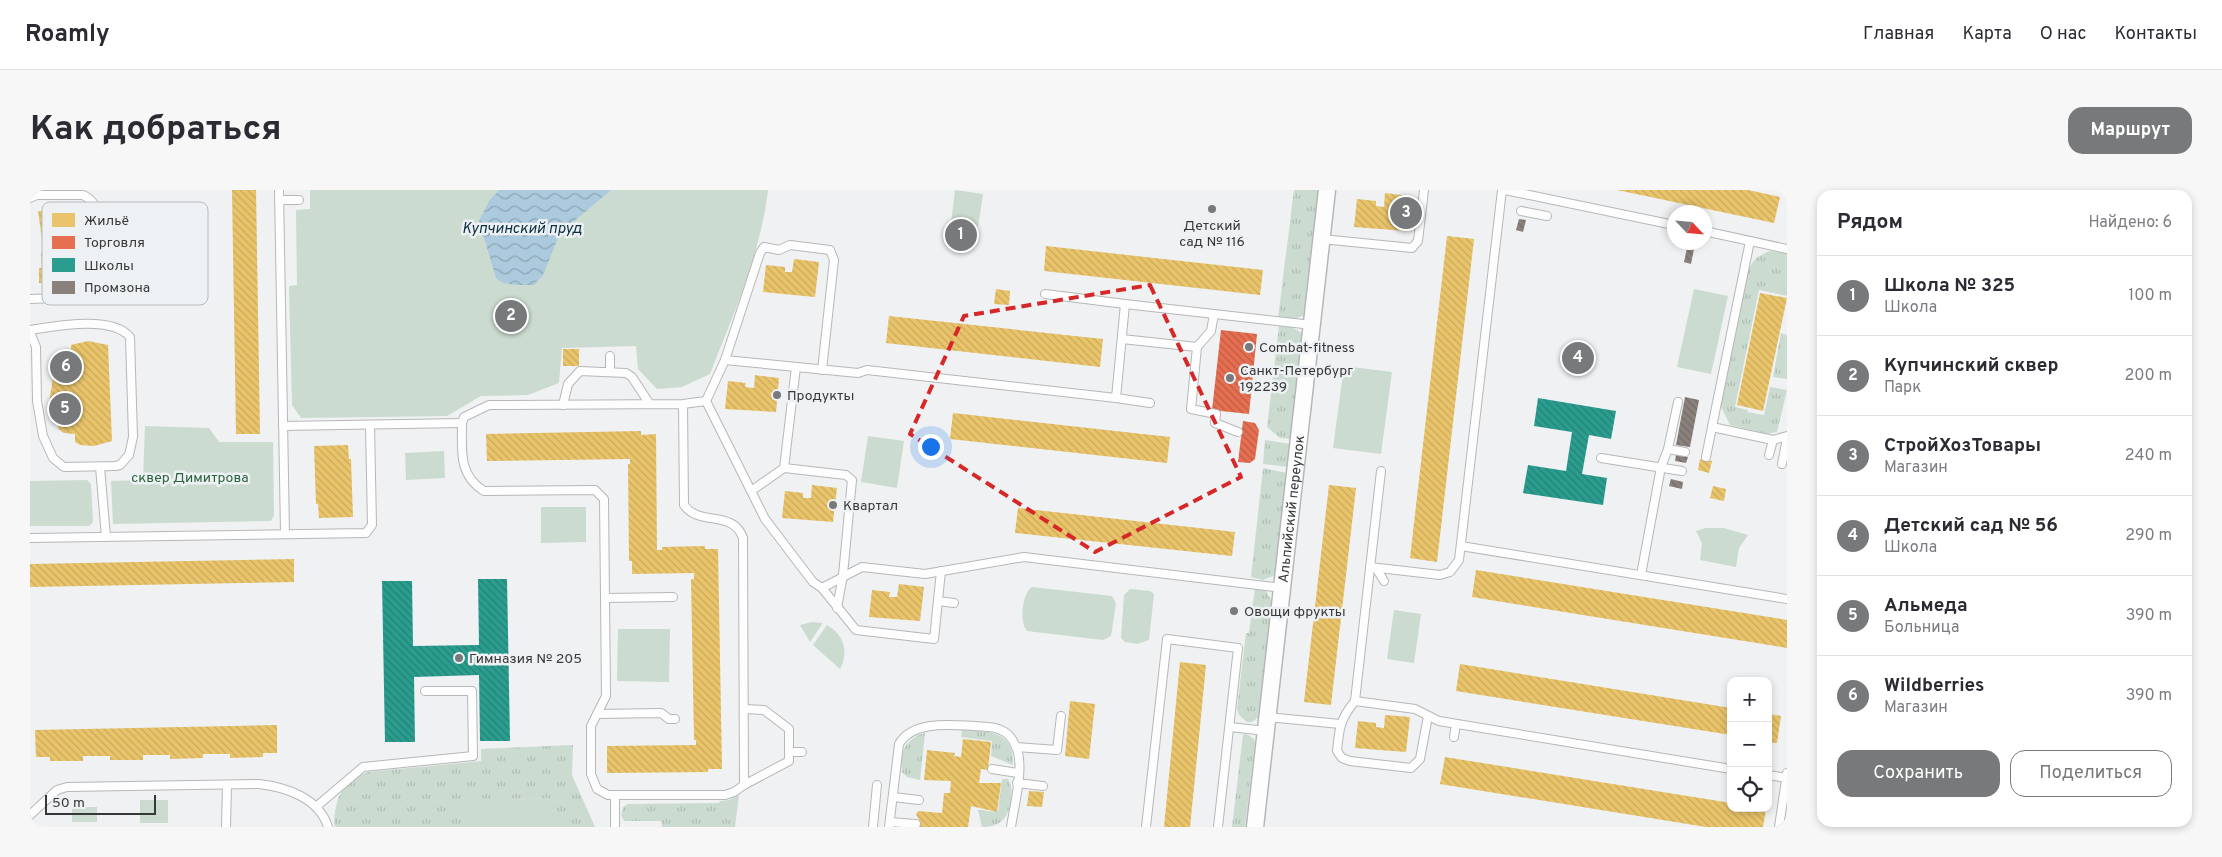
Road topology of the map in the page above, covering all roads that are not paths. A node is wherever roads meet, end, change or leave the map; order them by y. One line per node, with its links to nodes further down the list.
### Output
1 (279, 190): 7 (lane)
2 (1327, 190): 17 (street, Альпийский переулок)
3 (1424, 190): 17 (lane)
4 (1504, 190): 5 (lane); 10 (lane)
5 (1538, 197): 12 (lane); 15 (lane)
6 (30, 198): 9 (lane)
7 (280, 200): 8 (lane); 41 (lane)
8 (299, 200)
9 (92, 202)
10 (1500, 210): 13 (lane); 61 (lane)
11 (1521, 211): 12 (lane)
12 (1534, 214): 14 (lane)
13 (1508, 216)
14 (1547, 216)
15 (1667, 224)
16 (1712, 234): 18 (lane)
17 (1322, 239): 23 (street, Альпийский переулок)
18 (1750, 241): 19 (lane); 42 (lane)
19 (1787, 249)
20 (1046, 294): 21 (lane)
21 (1125, 304): 22 (lane); 25 (lane)
22 (1214, 314): 23 (lane); 26 (lane)
23 (1312, 325): 68 (street, Альпийский переулок)
24 (30, 331): 52 (lane); 52 (lane)
25 (1122, 339): 26 (lane); 32 (lane)
26 (1197, 347): 43 (lane)
27 (610, 356): 31 (lane)
28 (724, 360): 29 (lane); 30 (lane); 33 (lane)
29 (796, 367): 30 (lane); 54 (lane)
30 (822, 370): 32 (lane)
31 (610, 372): 36 (lane); 38 (lane)
32 (1116, 398): 35 (lane)
33 (706, 401): 37 (lane); 57 (lane)
34 (1678, 402): 46 (lane)
35 (1150, 403)
36 (648, 404): 37 (lane); 38 (lane)
37 (683, 404): 77 (lane)
38 (563, 405): 39 (lane)
39 (462, 423): 40 (lane); 70 (lane)
40 (370, 425): 41 (lane); 58 (lane)
41 (283, 426): 58 (lane)
42 (1712, 426): 45 (lane); 49 (lane)
43 (1238, 432)
44 (1787, 437): 45 (lane); 51 (lane)
45 (1772, 440): 48 (lane)
46 (1668, 449): 47 (lane); 53 (lane)
47 (1686, 452)
48 (1769, 455)
49 (1706, 457)
50 (1601, 458): 53 (lane)
51 (1782, 464)
52 (100, 467): 59 (lane)
53 (1661, 467): 56 (lane); 65 (lane)
54 (784, 468): 57 (lane); 64 (lane)
55 (1380, 471): 62 (lane)
56 (1682, 471)
57 (751, 491): 67 (lane)
58 (285, 533): 59 (lane)
59 (106, 537): 60 (lane)
60 (30, 538)
61 (1462, 546): 62 (lane); 65 (lane)
62 (1373, 567): 66 (lane); 76 (lane)
63 (940, 571): 64 (lane); 68 (lane); 72 (lane)
64 (843, 575): 67 (lane); 74 (lane)
65 (1641, 575): 71 (lane)
66 (1384, 581)
67 (822, 588): 74 (lane)
68 (1283, 588): 82 (street, Альпийский переулок)
69 (673, 597): 70 (lane)
70 (606, 598): 78 (lane)
71 (1787, 599)
72 (938, 601): 73 (lane); 74 (lane)
73 (954, 603)
74 (837, 608)
75 (425, 691): 103 (lane)
76 (1355, 701): 80 (lane); 83 (lane)
77 (745, 709): 88 (lane); 97 (lane)
78 (597, 714): 81 (lane); 100 (lane)
79 (1061, 716): 87 (lane)
80 (1428, 716): 83 (lane); 84 (lane)
81 (675, 719)
82 (1267, 724): 83 (lane); 85 (lane); 114 (street, Альпийский переулок)
83 (1340, 724)
84 (1456, 724): 86 (lane); 90 (lane)
85 (1230, 727): 112 (lane); 113 (lane)
86 (1454, 737)
87 (1016, 747): 92 (lane); 101 (lane)
88 (789, 752): 89 (lane); 97 (lane)
89 (802, 752)
90 (1727, 768)
91 (992, 769): 92 (lane)
92 (1018, 773): 95 (lane)
93 (1772, 775): 94 (lane)
94 (1787, 776): 115 (lane)
95 (1017, 783): 99 (lane); 111 (lane)
96 (227, 785): 103 (lane); 104 (lane); 107 (lane)
97 (744, 785): 100 (lane)
98 (877, 785): 110 (lane)
99 (1042, 786)
100 (616, 795): 109 (lane)
101 (893, 797): 102 (lane); 105 (lane)
102 (919, 800)
103 (317, 806): 108 (lane)
104 (30, 815)
105 (890, 824): 106 (lane)
106 (916, 824)
107 (226, 827)
108 (328, 827)
109 (616, 827)
110 (873, 827)
111 (1011, 827)
112 (1146, 827)
113 (1218, 827)
114 (1255, 827)
115 (1778, 827)

